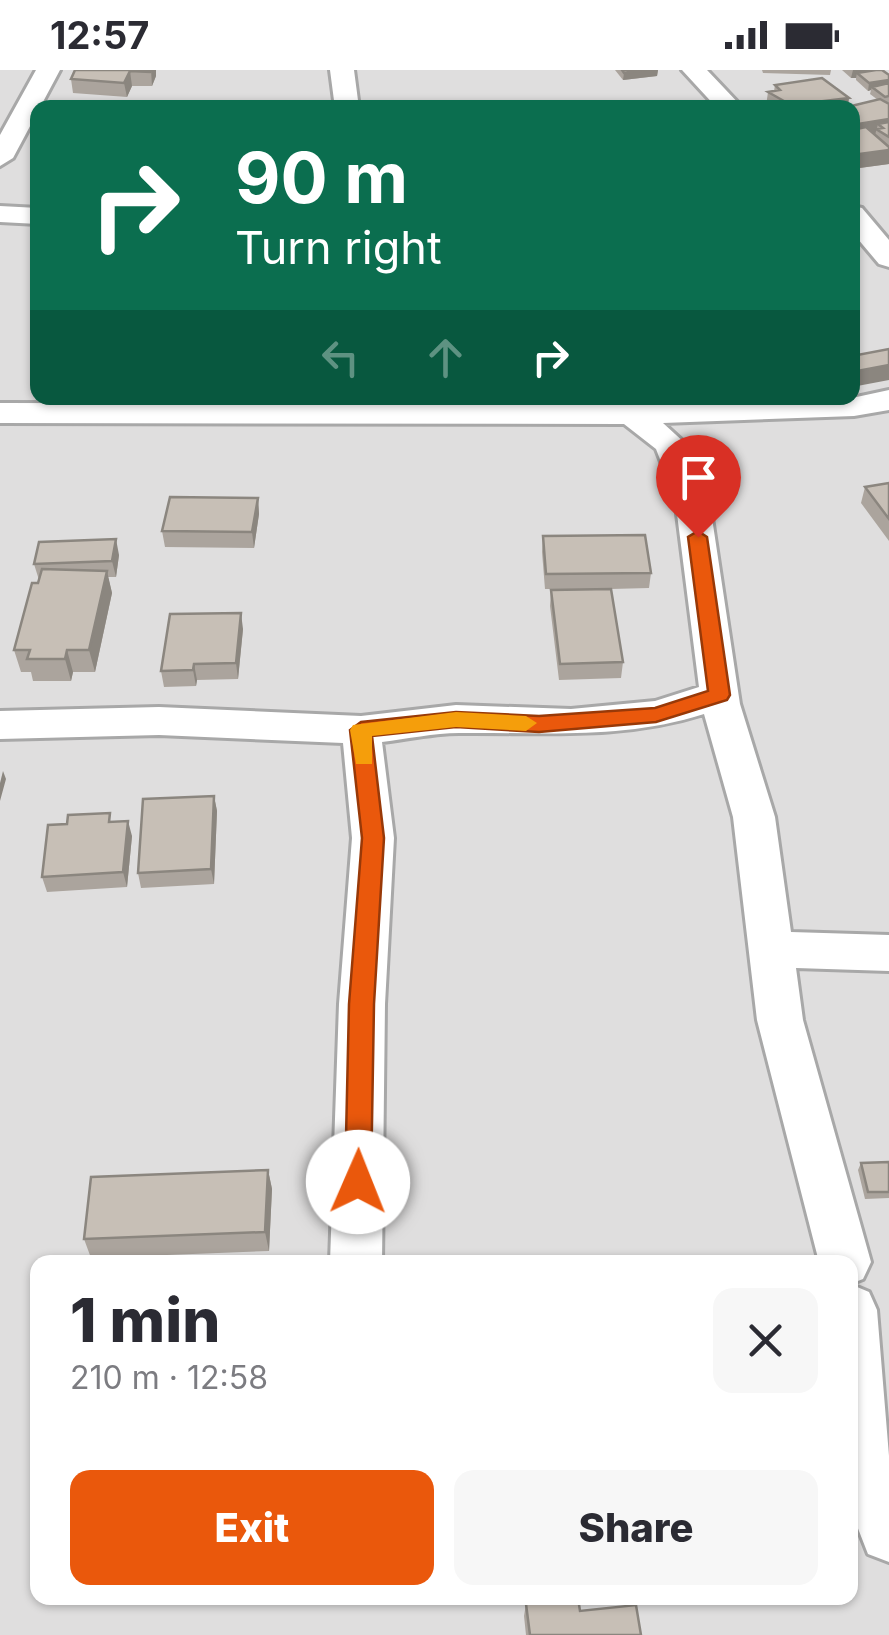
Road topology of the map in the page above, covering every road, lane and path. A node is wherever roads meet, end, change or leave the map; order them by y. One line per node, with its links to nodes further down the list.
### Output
1 (48, 70): 4 (street)
2 (342, 70): 5 (street)
3 (694, 70): 6 (street)
4 (32, 100)
5 (346, 100)
6 (723, 100)
7 (30, 103): 8 (street)
8 (0, 158)
9 (0, 214): 10 (street)
10 (30, 216)
11 (860, 224): 12 (street)
12 (889, 258)
13 (889, 400): 15 (street)
14 (860, 405): 18 (street)
15 (860, 405)
16 (352, 406): 17 (street); 18 (street)
17 (0, 413)
18 (632, 414): 19 (street)
19 (719, 695): 21 (street); 22 (street)
20 (0, 725): 21 (street)
21 (361, 730): 24 (street)
22 (771, 950): 23 (street); 25 (street)
23 (889, 952)
24 (356, 1255)
25 (844, 1255)
26 (858, 1466): 27 (street)
27 (889, 1533)

